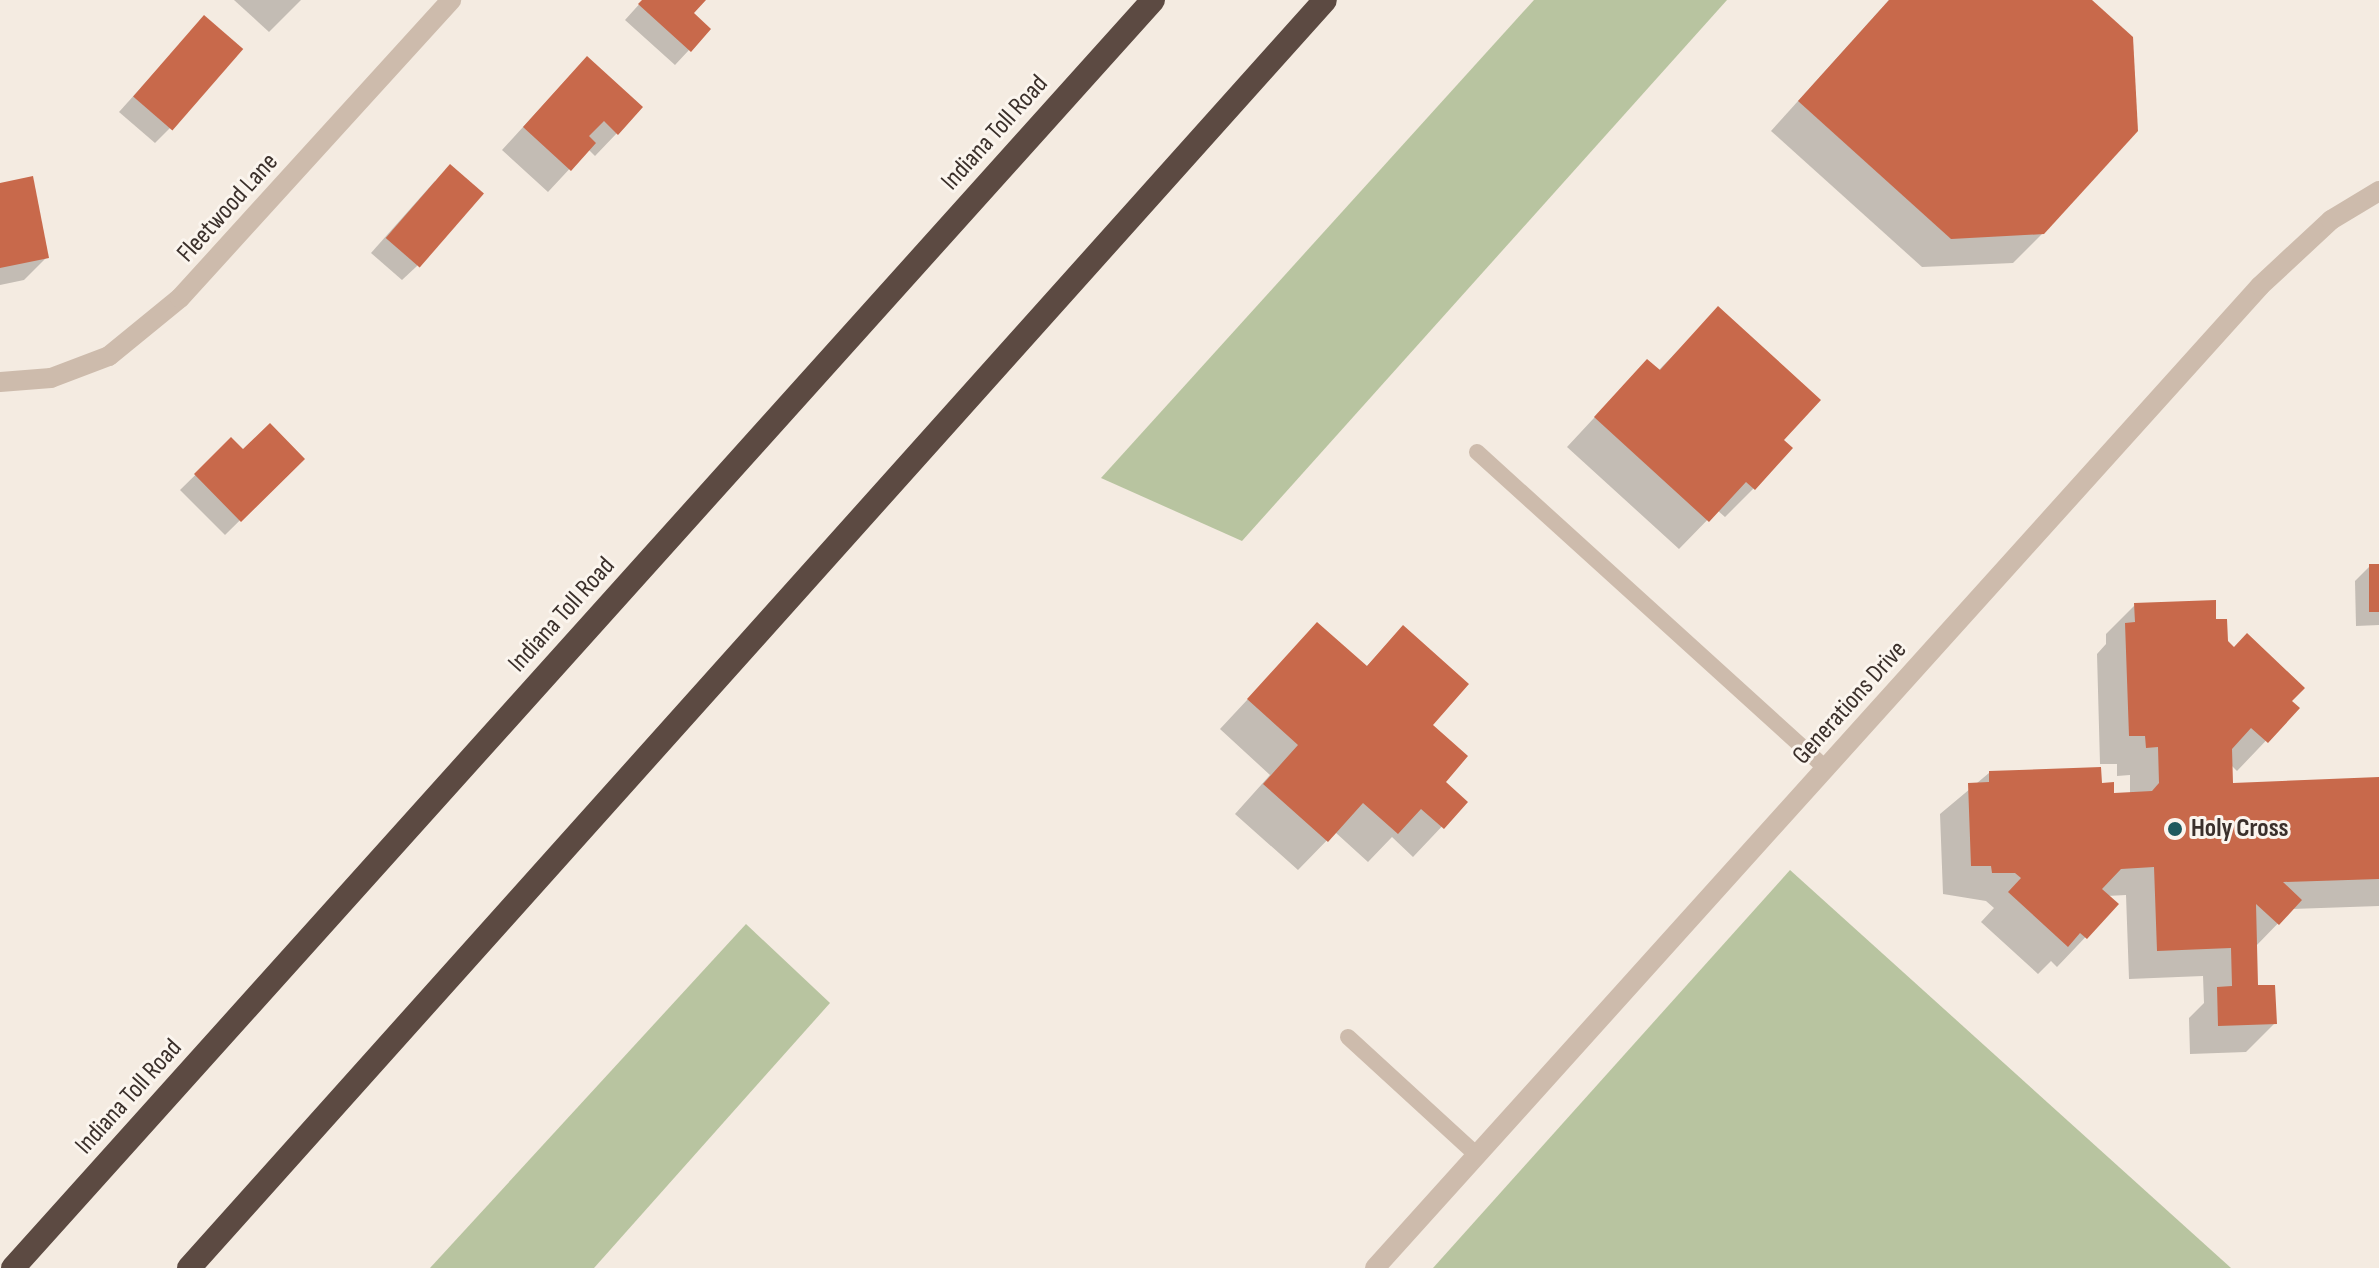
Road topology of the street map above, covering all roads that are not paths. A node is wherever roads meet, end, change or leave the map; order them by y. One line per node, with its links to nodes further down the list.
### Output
1 (451, 0): 5 (street, Fleetwood Lane)
2 (1153, 0): 10 (highway, Indiana Toll Road)
3 (1325, 0): 11 (highway)
4 (2379, 191): 7 (street, Generations Drive)
5 (0, 382)
6 (1477, 452): 7 (lane)
7 (1826, 768): 9 (street, Generations Drive)
8 (1348, 1037): 9 (lane)
9 (1477, 1155): 12 (street, Generations Drive)
10 (13, 1268)
11 (189, 1268)
12 (1375, 1268)

